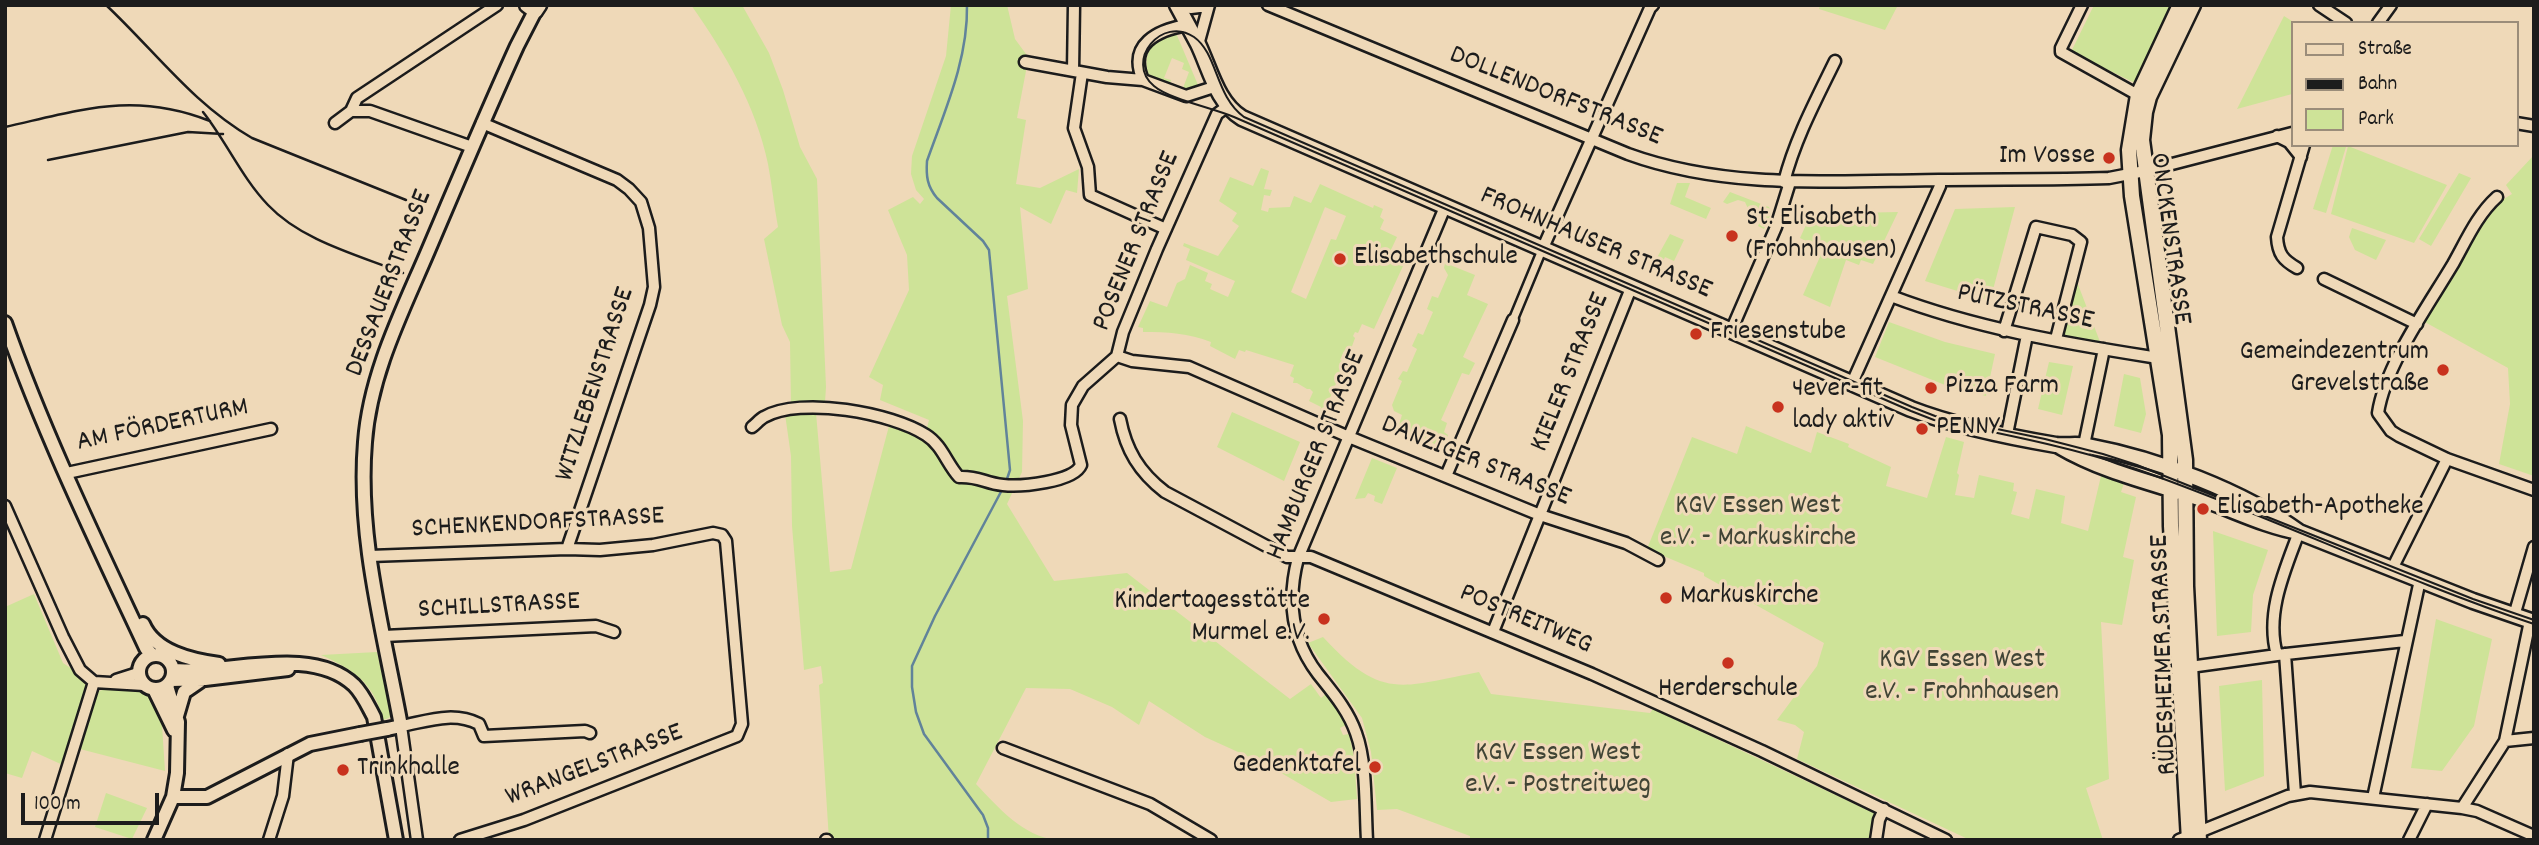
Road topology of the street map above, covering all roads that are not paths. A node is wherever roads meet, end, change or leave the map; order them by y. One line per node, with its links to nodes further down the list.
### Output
1 (497, 5): 24 (street)
2 (1074, 5): 19 (street)
3 (1177, 5): 11 (street); 15 (main road, FROHNHAUSER STRASSE)
4 (1268, 5): 29 (street, DOLLENDORFSTRASSE)
5 (1653, 5): 29 (street)
6 (2082, 5): 22 (street)
7 (2180, 5): 22 (main road, ONCKENSTRASSE)
8 (2193, 5): 35 (main road, ONCKENSTRASSE)
9 (2319, 5): 13 (street)
10 (2390, 5): 14 (street)
11 (1208, 6): 16 (street)
12 (534, 7): 26 (street, DESSAUERSTRASSE)
13 (2343, 21)
14 (2379, 21)
15 (1188, 25): 16 (main road, FROHNHAUSER STRASSE); 20 (street)
16 (1198, 45): 21 (main road, FROHNHAUSER STRASSE)
17 (1835, 61): 37 (street)
18 (1025, 62): 19 (street)
19 (1078, 72): 20 (street); 40 (street)
20 (1143, 80): 21 (street)
21 (1217, 86): 23 (main road, FROHNHAUSER STRASSE)
22 (2138, 94): 35 (main road, ONCKENSTRASSE)
23 (1228, 106): 39 (main road, FROHNHAUSER STRASSE); 40 (street, POSENER STRASSE)
24 (351, 111): 25 (street); 31 (street)
25 (335, 123)
26 (482, 123): 31 (street, DESSAUERSTRASSE); 75 (street, WITZLEBENSTRASSE)
27 (2290, 133): 28 (street, DOLLENDORFSTRASSE)
28 (2277, 136): 30 (street); 35 (street, DOLLENDORFSTRASSE)
29 (1593, 139): 37 (street, DOLLENDORFSTRASSE); 41 (street)
30 (2290, 143)
31 (472, 147): 76 (street, DESSAUERSTRASSE)
32 (2293, 147): 34 (street)
33 (2304, 147): 34 (street)
34 (2301, 157): 42 (street)
35 (2138, 173): 36 (street, DOLLENDORFSTRASSE); 65 (main road, ONCKENSTRASSE); 67 (main road, ONCKENSTRASSE)
36 (1940, 180): 37 (street, DOLLENDORFSTRASSE); 45 (street)
37 (1787, 182): 49 (street)
38 (2497, 197): 48 (street)
39 (1445, 207): 41 (main road, FROHNHAUSER STRASSE); 61 (street, HAMBURGER STRASSE)
40 (1166, 229): 54 (street, POSENER STRASSE)
41 (1542, 250): 44 (main road, FROHNHAUSER STRASSE); 46 (street)
42 (2297, 268)
43 (2324, 279): 48 (street)
44 (1631, 288): 49 (main road, FROHNHAUSER STRASSE); 72 (street, KIELER STRASSE)
45 (1891, 296): 50 (street, PÜTZSTRASSE); 56 (street)
46 (1513, 320): 68 (street)
47 (5, 323): 66 (street, AM FÖRDERTURM)
48 (2417, 324): 64 (street)
49 (1731, 331): 56 (main road, FROHNHAUSER STRASSE)
50 (2004, 331): 51 (street, PÜTZSTRASSE); 52 (street)
51 (2027, 335): 52 (street, PÜTZSTRASSE); 60 (street)
52 (2056, 340): 53 (street, PÜTZSTRASSE)
53 (2104, 349): 55 (street, PÜTZSTRASSE); 63 (street)
54 (1117, 356): 58 (street, POSENER STRASSE); 61 (street, DANZIGER STRASSE)
55 (2152, 356)
56 (1852, 383): 60 (main road, FROHNHAUSER STRASSE)
57 (1120, 419): 77 (street, POSTREITWEG)
58 (751, 427)
59 (271, 429): 66 (street, AM FÖRDERTURM)
60 (2007, 434): 62 (main road, FROHNHAUSER STRASSE)
61 (1349, 436): 68 (street, DANZIGER STRASSE); 77 (street, HAMBURGER STRASSE)
62 (2058, 445): 63 (main road, FROHNHAUSER STRASSE); 70 (main road, FROHNHAUSER STRASSE)
63 (2084, 445): 65 (main road, FROHNHAUSER STRASSE)
64 (2447, 459): 69 (street); 79 (street)
65 (2171, 469): 67 (main road, FROHNHAUSER STRASSE); 70 (main road, ONCKENSTRASSE)
66 (66, 473): 81 (street, AM FÖRDERTURM)
67 (2185, 475): 70 (main road, RÜDESHEIMER STRASSE); 73 (main road, FROHNHAUSER STRASSE)
68 (1446, 476): 72 (street, DANZIGER STRASSE)
69 (2534, 490)
70 (2178, 492): 73 (main road, FROHNHAUSER STRASSE); 91 (main road, RÜDESHEIMER STRASSE); 112 (main road, RÜDESHEIMER STRASSE)
71 (5, 506): 95 (street)
72 (1539, 515): 78 (street, DANZIGER STRASSE); 85 (street, KIELER STRASSE)
73 (2299, 532): 79 (main road, FROHNHAUSER STRASSE); 88 (street)
74 (2534, 547): 82 (street)
75 (567, 549): 76 (street, SCHENKENDORFSTRASSE); 98 (street, SCHENKENDORFSTRASSE)
76 (370, 556): 86 (street, DESSAUERSTRASSE)
77 (1298, 558): 85 (street, POSTREITWEG); 120 (street, HAMBURGER STRASSE)
78 (1658, 560)
79 (2392, 569): 80 (main road, FROHNHAUSER STRASSE)
80 (2420, 580): 82 (main road, FROHNHAUSER STRASSE); 87 (street)
81 (127, 607): 89 (street); 92 (street, AM FÖRDERTURM)
82 (2514, 616): 83 (main road, FROHNHAUSER STRASSE)
83 (2532, 622): 102 (street)
84 (614, 632): 86 (street, SCHILLSTRASSE)
85 (1493, 632): 110 (street, POSTREITWEG)
86 (384, 636): 97 (street, DESSAUERSTRASSE)
87 (2406, 641): 88 (street); 107 (street)
88 (2281, 654): 91 (street); 105 (street)
89 (229, 666): 90 (street); 93 (street)
90 (306, 666): 94 (street); 116 (street)
91 (2190, 667): 112 (main road, RÜDESHEIMER STRASSE)
92 (146, 673): 93 (street); 93 (street, AM FÖRDERTURM); 95 (street); 100 (street, AM FÖRDERTURM)
93 (171, 678): 94 (street); 96 (street, AM FÖRDERTURM)
94 (205, 680): 96 (street)
95 (94, 682): 113 (street)
96 (177, 716): 100 (street, AM FÖRDERTURM)
97 (401, 726): 99 (street); 104 (street, bridge); 117 (street, DESSAUERSTRASSE)
98 (741, 730): 118 (street, WRANGELSTRASSE)
99 (590, 733)
100 (176, 734): 106 (street, AM FÖRDERTURM)
101 (2534, 738): 102 (street)
102 (2505, 741): 109 (street)
103 (1003, 748): 119 (street)
104 (288, 754): 106 (street); 115 (street)
105 (2295, 793): 107 (street); 112 (street)
106 (173, 797): 114 (street, AM FÖRDERTURM)
107 (2373, 798): 108 (street)
108 (2427, 804): 109 (street); 123 (street)
109 (2462, 808): 111 (street)
110 (1884, 809): 121 (street); 122 (street, POSTREITWEG)
111 (2532, 837)
112 (2191, 838)
113 (45, 840)
114 (154, 840)
115 (269, 840)
116 (396, 840)
117 (417, 840)
118 (460, 840)
119 (1211, 840)
120 (1367, 840)
121 (1876, 840)
122 (1946, 840)
123 (2409, 840)

